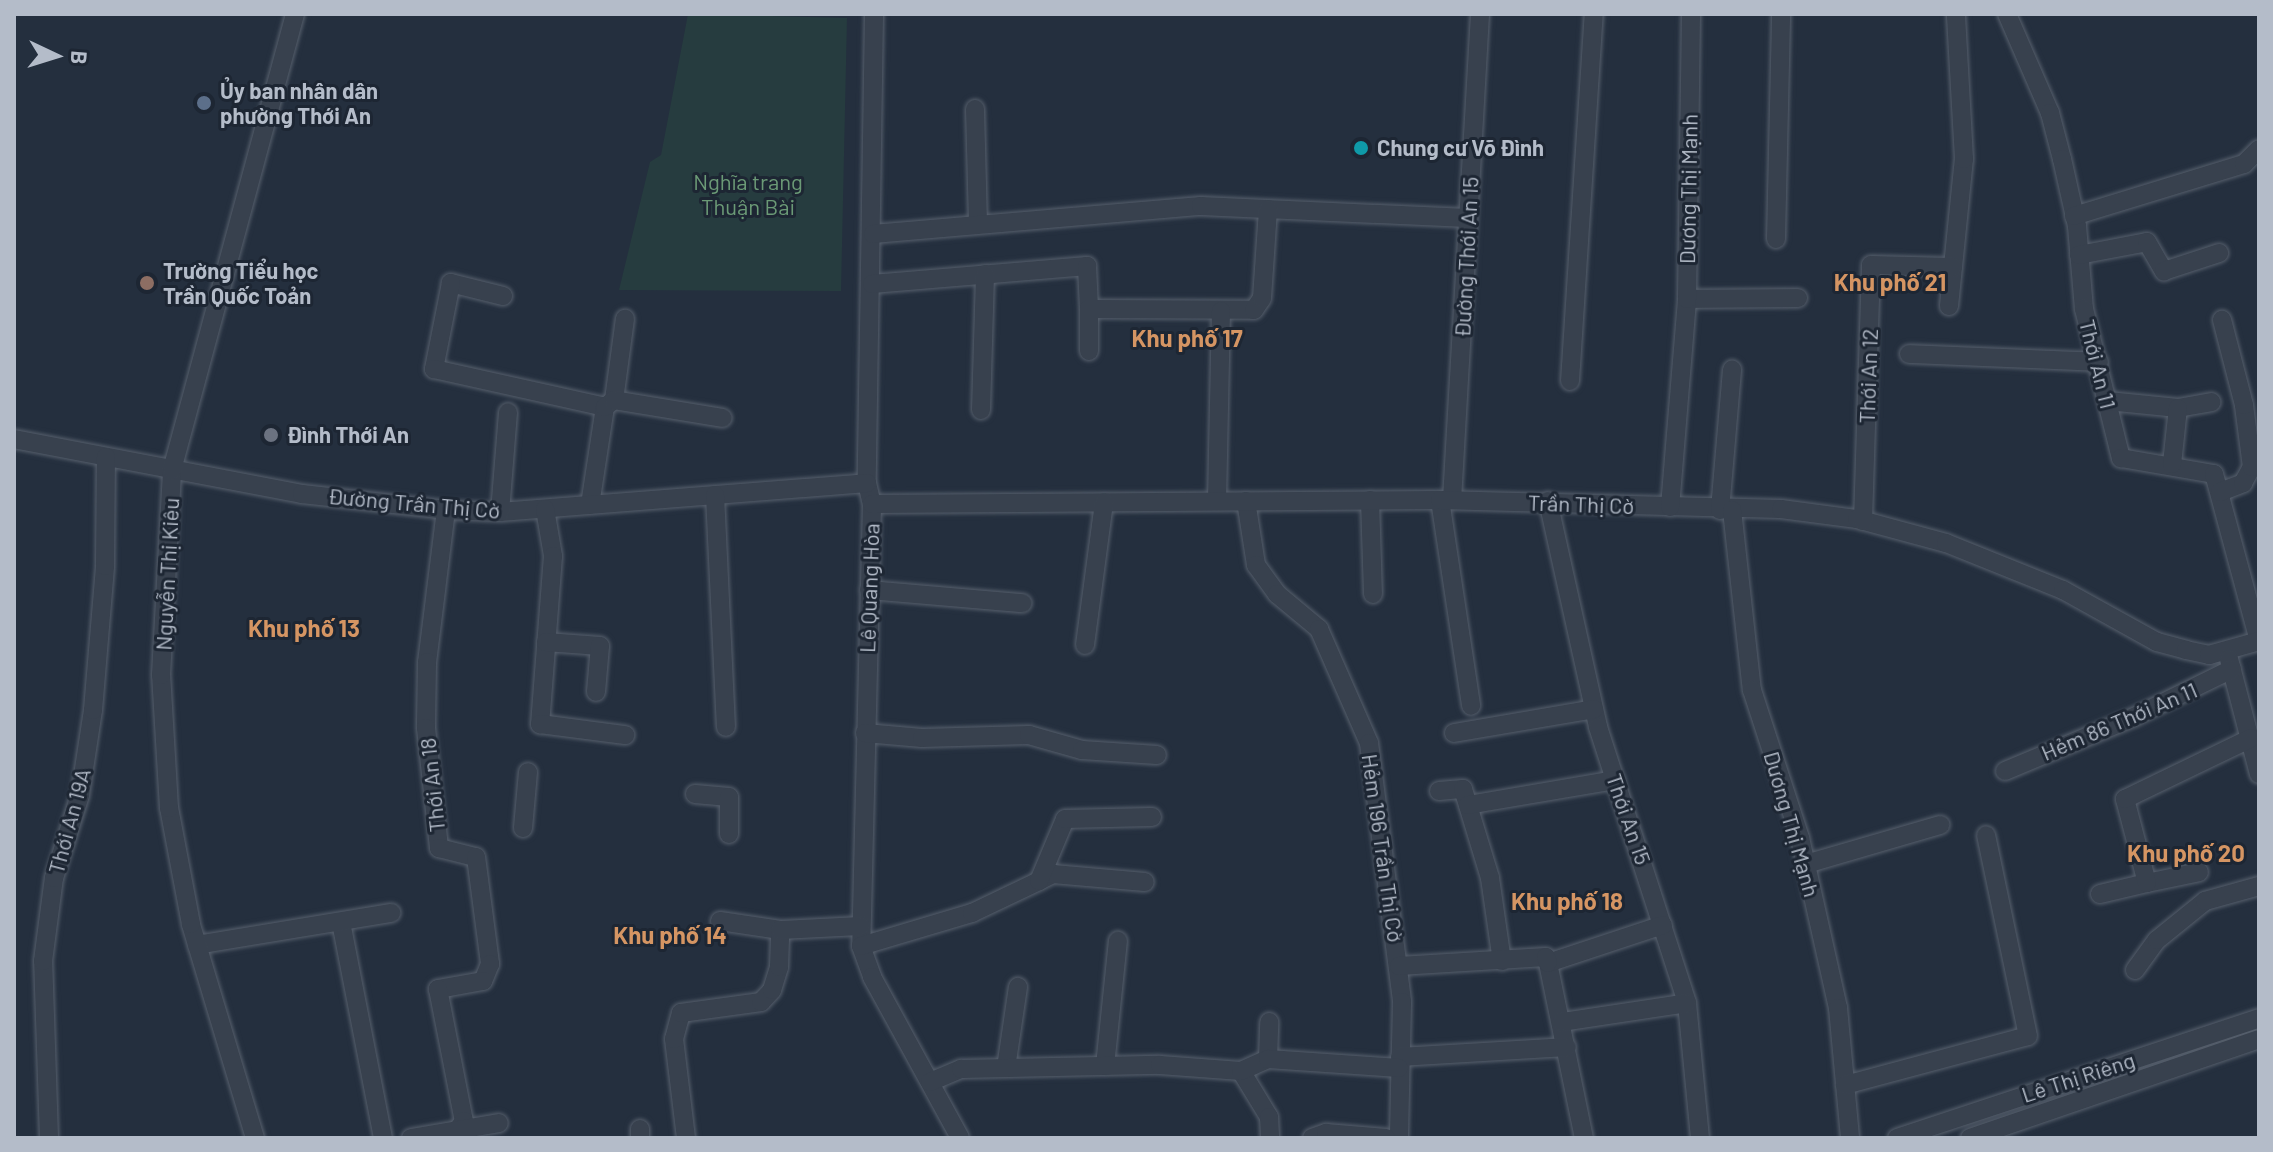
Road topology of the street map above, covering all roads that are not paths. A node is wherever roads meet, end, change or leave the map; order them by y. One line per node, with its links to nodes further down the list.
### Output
1 (295, 14): 45 (street, Nguyễn Thị Kiêu)
2 (874, 14): 15 (street, Lê Quang Hòa)
3 (1480, 14): 13 (street, Đường Thới An 15)
4 (1594, 14): 34 (street)
5 (1691, 14): 24 (street, Dương Thị Mạnh)
6 (1781, 14): 16 (street)
7 (1956, 14): 19 (street)
8 (2007, 14): 12 (street, Thới An 11)
9 (975, 109): 14 (street)
10 (2257, 156): 12 (street)
11 (1268, 209): 13 (street); 14 (street); 27 (street)
12 (2074, 216): 18 (street, Thới An 11)
13 (1468, 218): 50 (street, Đường Thới An 15)
14 (978, 224): 15 (street)
15 (873, 234): 21 (street, Lê Quang Hòa)
16 (1776, 239)
17 (2219, 253): 18 (street)
18 (2079, 255): 32 (street, Thới An 11)
19 (1953, 267): 25 (street); 62 (street, Thới An 12)
20 (985, 274): 21 (street); 26 (street); 39 (street)
21 (872, 284): 46 (street, Lê Quang Hòa)
22 (503, 296): 37 (street)
23 (1798, 298): 24 (street)
24 (1687, 299): 57 (street, Dương Thị Mạnh)
25 (1949, 306)
26 (1089, 309): 27 (street); 30 (street)
27 (1221, 311): 51 (street)
28 (625, 319): 37 (street)
29 (2222, 320): 47 (street)
30 (1089, 351)
31 (1909, 354): 32 (street)
32 (2099, 362): 35 (street, Thới An 11)
33 (1732, 370): 60 (street, Dương Thị Mạnh)
34 (1570, 381)
35 (2108, 401): 38 (street); 44 (street, Thới An 11)
36 (2211, 402): 38 (street)
37 (610, 403): 41 (street); 56 (street)
38 (2178, 408): 44 (street)
39 (981, 410)
40 (508, 412): 61 (street)
41 (723, 418)
42 (14, 439): 43 (street, Đường Trần Thị Cờ)
43 (106, 457): 45 (street, Đường Trần Thị Cờ); 127 (street, Thới An 19A)
44 (2172, 464): 47 (street, Thới An 11)
45 (172, 470): 59 (street, Đường Trần Thị Cờ); 105 (street, Nguyễn Thị Kiêu)
46 (867, 483): 48 (street, Đường Trần Thị Cờ); 55 (street, Lê Quang Hòa)
47 (2220, 492): 66 (street)
48 (715, 495): 56 (street, Đường Trần Thị Cờ); 73 (street)
49 (1370, 500): 50 (street, Trần Thị Cờ); 52 (street, Trần Thị Cờ); 64 (street)
50 (1446, 500): 53 (street, Trần Thị Cờ); 71 (street, Đường Thới An 15)
51 (1217, 501): 52 (street, Trần Thị Cờ); 54 (street, Trần Thị Cờ)
52 (1246, 501): 109 (street, Hẻm 196 Trần Thị Cờ)
53 (1548, 501): 57 (street, Trần Thị Cờ); 72 (street, Thới An 15)
54 (1104, 502): 55 (street, Trần Thị Cờ); 68 (street)
55 (872, 504): 63 (street, Lê Quang Hòa)
56 (590, 505): 58 (street, Đường Trần Thị Cờ)
57 (1670, 507): 60 (street, Trần Thị Cờ)
58 (545, 509): 61 (street, Đường Trần Thị Cờ); 67 (street)
59 (446, 510): 61 (street, Đường Trần Thị Cờ); 126 (street, Thới An 18)
60 (1726, 510): 62 (street, Trần Thị Cờ); 91 (street, Dương Thị Mạnh)
61 (500, 512)
62 (1863, 521): 69 (street, Trần Thị Cờ)
63 (869, 590): 65 (street); 74 (street, Lê Quang Hòa)
64 (1373, 594)
65 (1022, 603)
66 (2259, 641): 69 (street, Trần Thị Cờ)
67 (546, 642): 70 (street); 76 (street)
68 (1085, 645)
69 (2229, 660): 77 (street); 79 (street, Hẻm 86 Thới An 11)
70 (596, 692)
71 (1471, 706)
72 (1594, 709): 75 (street); 82 (street, Thới An 15)
73 (726, 727)
74 (865, 733): 78 (street); 102 (street, Lê Quang Hòa)
75 (1454, 733)
76 (625, 735)
77 (2251, 738): 81 (street); 95 (street)
78 (1157, 755)
79 (2005, 771)
80 (528, 772): 88 (street)
81 (2259, 774)
82 (1616, 780): 85 (street); 101 (street, Thới An 15)
83 (1439, 791): 85 (street)
84 (695, 794): 89 (street)
85 (1468, 805): 107 (street)
86 (1152, 817): 93 (street)
87 (1940, 825): 91 (street)
88 (523, 828)
89 (729, 834)
90 (1986, 835): 124 (street)
91 (1806, 864): 124 (street, Dương Thị Mạnh)
92 (2199, 872): 95 (street)
93 (1039, 881): 94 (street); 106 (street)
94 (1145, 882)
95 (2147, 883): 97 (street)
96 (2259, 886): 110 (street)
97 (2100, 894)
98 (391, 913): 100 (street)
99 (720, 921): 103 (street)
100 (341, 922): 105 (street); 129 (street)
101 (1663, 925): 108 (street); 112 (street, Thới An 15)
102 (861, 926): 103 (street); 106 (street, Lê Quang Hòa)
103 (780, 930): 131 (street)
104 (1118, 941): 120 (street)
105 (197, 945): 128 (street, Nguyễn Thị Kiêu)
106 (861, 946): 123 (street, Lê Quang Hòa)
107 (1502, 961): 108 (street); 109 (street)
108 (1548, 963): 115 (street)
109 (1399, 966): 119 (street, Hẻm 196 Trần Thị Cờ)
110 (2135, 970)
111 (1018, 987): 121 (street)
112 (1687, 1003): 115 (street); 138 (street, Thới An 15)
113 (2259, 1018): 140 (street, Lê Thị Riêng)
114 (1269, 1022): 118 (street)
115 (1562, 1022): 117 (street)
116 (2259, 1039): 141 (street, Lê Thị Riêng)
117 (1567, 1047): 119 (street); 137 (street)
118 (1268, 1059): 119 (street); 122 (street)
119 (1399, 1063): 136 (street, Hẻm 196 Trần Thị Cờ)
120 (1105, 1066): 121 (street); 122 (street)
121 (1006, 1068): 123 (street)
122 (1241, 1071): 133 (street)
123 (930, 1082): 132 (street, Lê Quang Hòa)
124 (1845, 1085): 139 (street, Dương Thị Mạnh)
125 (499, 1123): 126 (street)
126 (459, 1128): 130 (street)
127 (49, 1138)
128 (255, 1138)
129 (383, 1138)
130 (411, 1138)
131 (686, 1138)
132 (960, 1138)
133 (1270, 1138)
134 (1312, 1138): 135 (street)
135 (1386, 1138)
136 (1399, 1138)
137 (1584, 1138)
138 (1700, 1138)
139 (1850, 1138)
140 (1897, 1138)
141 (1970, 1138)

